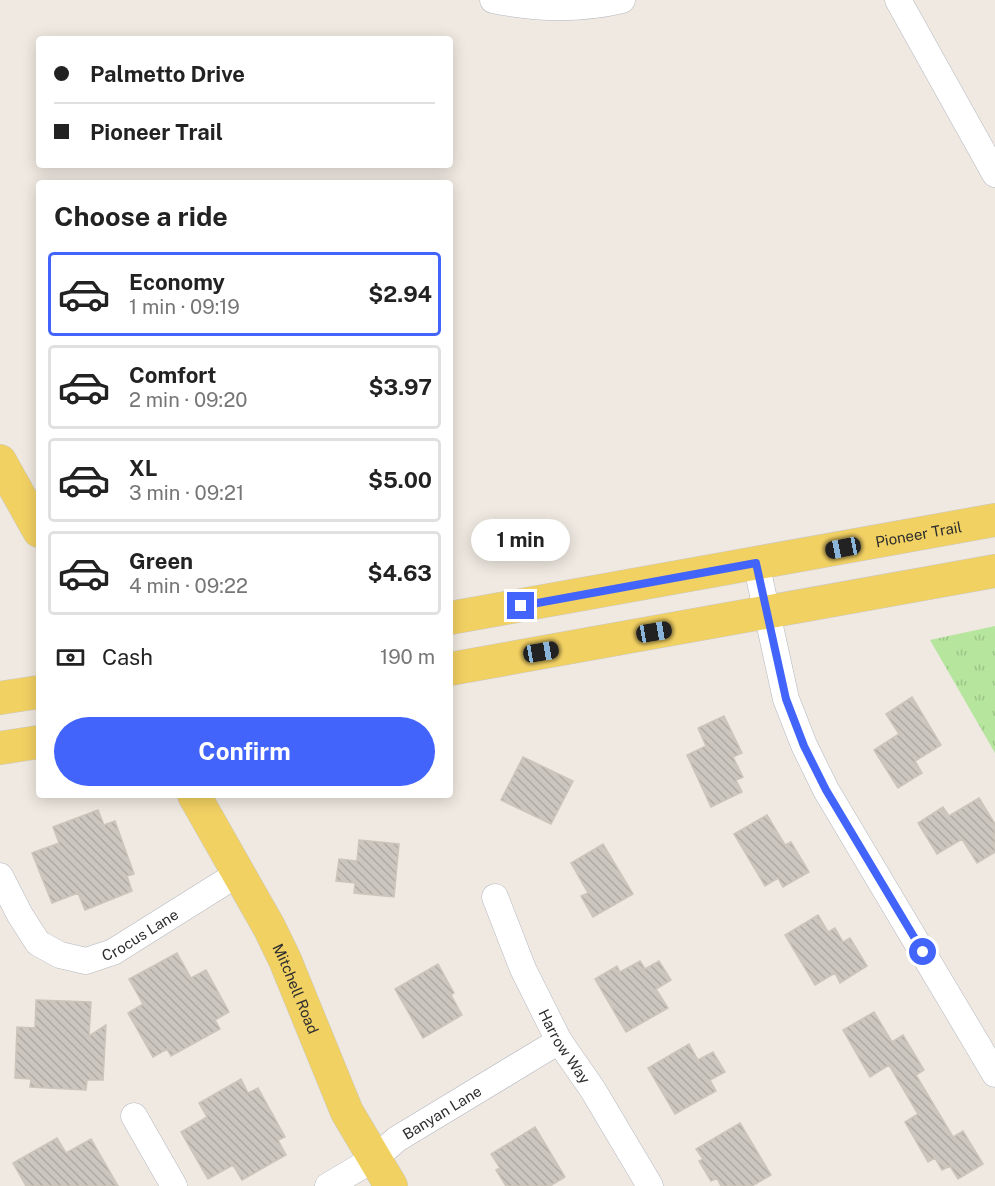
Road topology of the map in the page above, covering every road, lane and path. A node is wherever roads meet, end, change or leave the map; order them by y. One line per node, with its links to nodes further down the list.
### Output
1 (493, 0): 2 (street)
2 (622, 0)
3 (898, 0): 4 (street)
4 (995, 174)
5 (0, 461): 7 (main road)
6 (995, 520): 8 (main road, Pioneer Trail)
7 (36, 526)
8 (756, 563): 10 (street); 11 (main road, Pioneer Trail)
9 (995, 571): 10 (main road)
10 (766, 613): 12 (main road); 22 (street)
11 (453, 617)
12 (453, 668)
13 (36, 692): 14 (main road)
14 (0, 698)
15 (36, 742): 16 (main road)
16 (0, 748)
17 (196, 798): 18 (main road, Mitchell Road)
18 (238, 873): 19 (street, Crocus Lane); 24 (main road, Mitchell Road)
19 (0, 876)
20 (495, 897): 21 (street, Harrow Way)
21 (559, 1041): 24 (street, Banyan Lane); 27 (street, Harrow Way)
22 (995, 1074)
23 (134, 1116): 25 (street)
24 (383, 1172): 26 (street, Banyan Lane)
25 (174, 1186)
26 (328, 1186)
27 (650, 1186)

